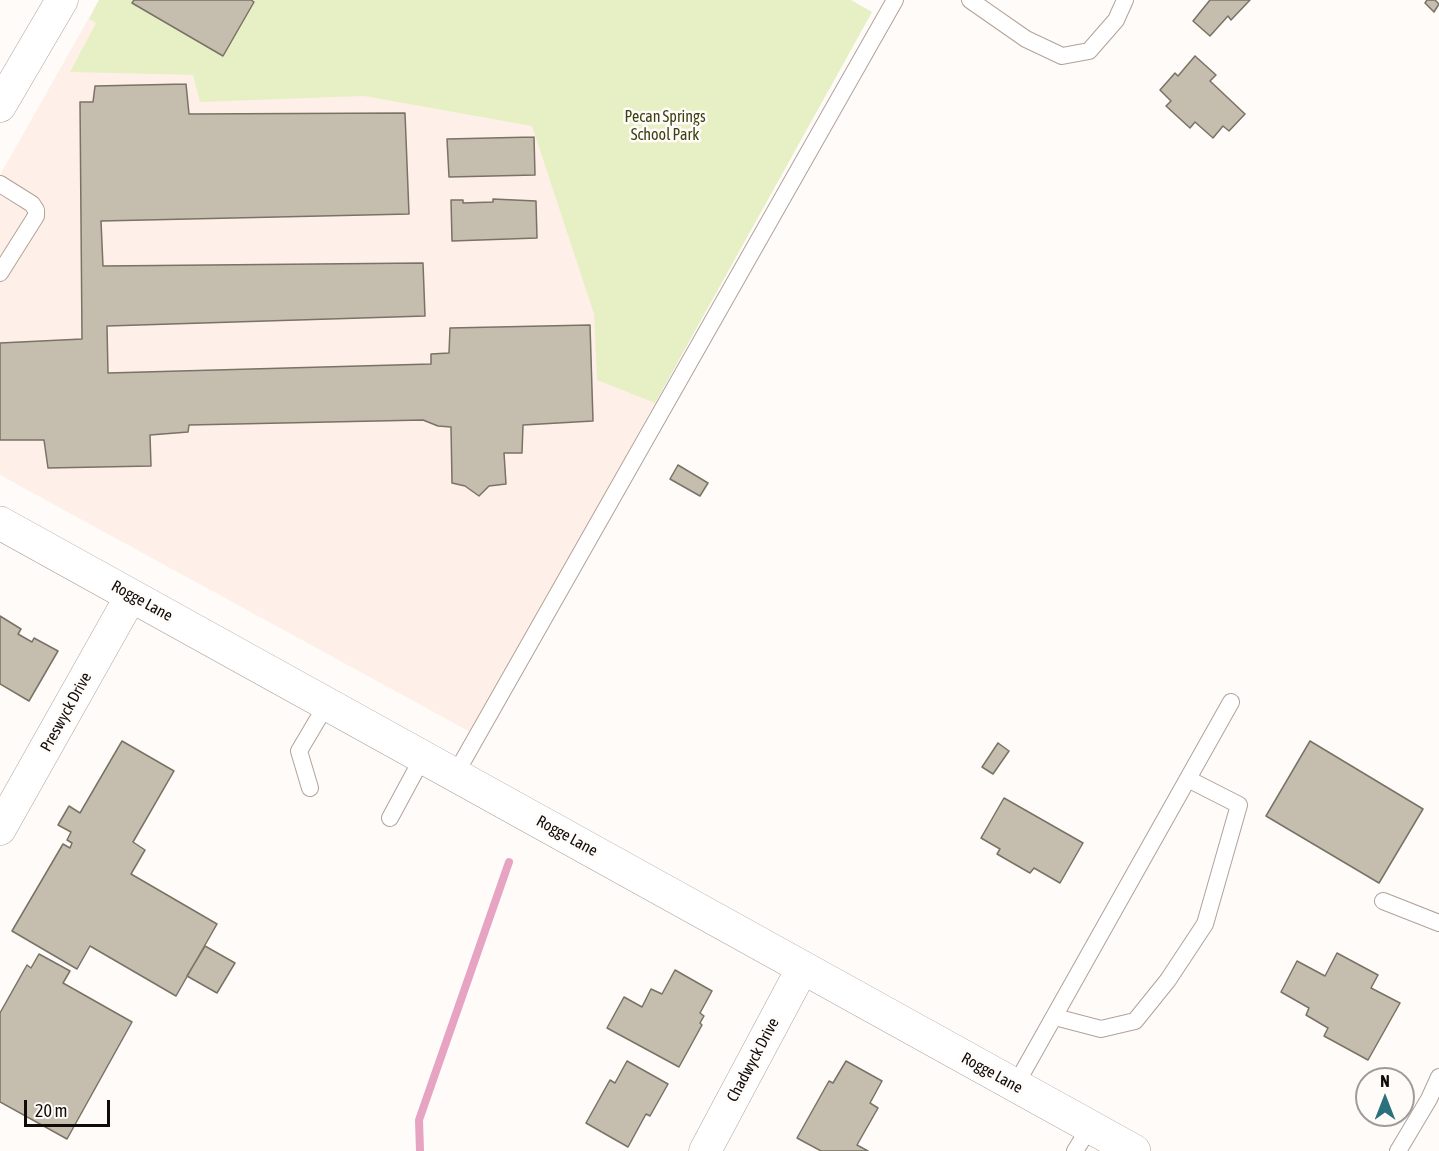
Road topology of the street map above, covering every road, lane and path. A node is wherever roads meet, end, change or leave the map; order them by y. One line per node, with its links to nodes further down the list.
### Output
1 (62, 0): 5 (street)
2 (895, 0): 13 (lane)
3 (970, 0): 4 (lane)
4 (1125, 0)
5 (0, 106)
6 (0, 184): 7 (lane)
7 (0, 273)
8 (0, 523): 9 (street, Rogge Lane)
9 (131, 596): 10 (street, Rogge Lane); 17 (street, Preswyck Drive)
10 (328, 702): 12 (street, Rogge Lane); 15 (lane)
11 (1231, 702): 14 (lane)
12 (424, 755): 13 (street, Rogge Lane); 16 (lane)
13 (456, 773): 20 (street, Rogge Lane)
14 (1188, 779): 21 (lane); 21 (lane)
15 (310, 788)
16 (390, 818)
17 (0, 829)
18 (1383, 901): 19 (lane)
19 (1439, 923)
20 (802, 969): 23 (street, Rogge Lane); 25 (street, Chadwyck Drive)
21 (1055, 1017): 23 (lane)
22 (1439, 1077): 27 (lane)
23 (1015, 1086): 24 (street, Rogge Lane)
24 (1083, 1139): 26 (street, Rogge Lane)
25 (705, 1151)
26 (1134, 1151)
27 (1398, 1151)

